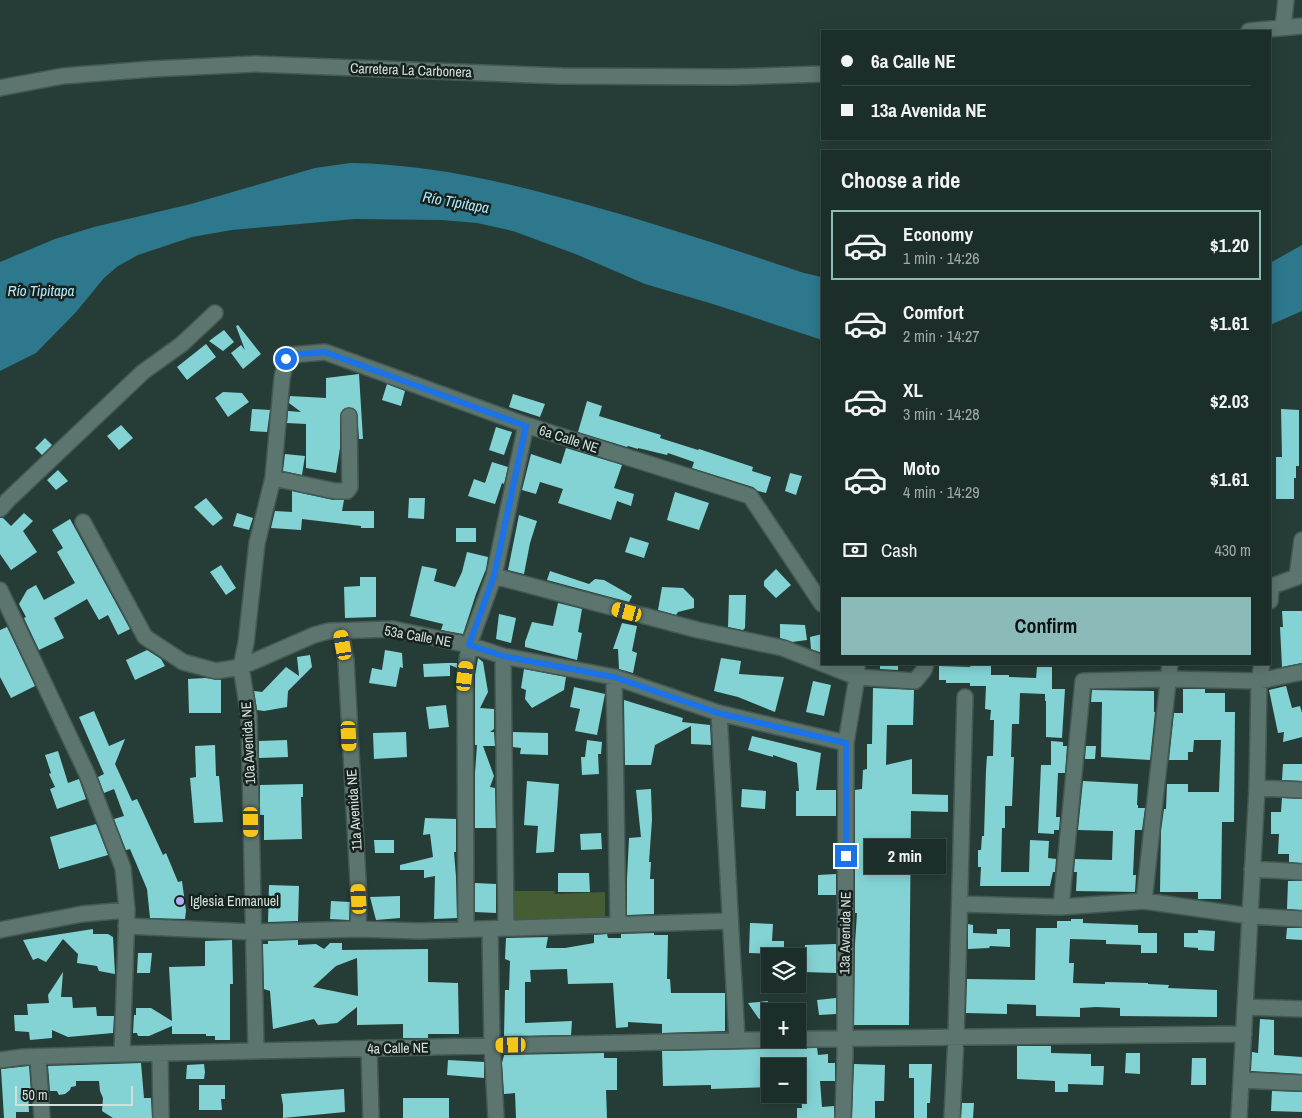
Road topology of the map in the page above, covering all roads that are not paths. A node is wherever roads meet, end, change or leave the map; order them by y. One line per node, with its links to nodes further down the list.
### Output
1 (1286, 0): 3 (street)
2 (1302, 26): 3 (street)
3 (1283, 27): 4 (street)
4 (1258, 30)
5 (821, 74): 6 (street, Carretera La Carbonera)
6 (0, 88)
7 (214, 313): 12 (street)
8 (282, 378): 10 (street, 6a Calle NE); 11 (street, 10a Avenida NE)
9 (349, 416): 11 (street)
10 (526, 426): 15 (street); 19 (street, 6a Calle NE)
11 (273, 478): 27 (street, 10a Avenida NE)
12 (0, 509)
13 (83, 522): 27 (street, 53a Calle NE)
14 (1302, 540): 16 (street)
15 (494, 576): 21 (street); 23 (street)
16 (1299, 577): 17 (street)
17 (1271, 588)
18 (0, 590): 43 (street)
19 (821, 602)
20 (341, 631): 21 (street, 53a Calle NE); 27 (street, 53a Calle NE); 50 (street, 11a Avenida NE)
21 (469, 645): 22 (street, 53a Calle NE); 51 (street)
22 (503, 656): 31 (street, 53a Calle NE); 49 (street)
23 (821, 659)
24 (840, 665): 28 (street)
25 (926, 665): 28 (street)
26 (1262, 665): 32 (street)
27 (241, 667): 54 (street, 10a Avenida NE)
28 (857, 670): 35 (street, 13a Avenida NE)
29 (1170, 671): 32 (street); 40 (street); 42 (street)
30 (1302, 672): 32 (street)
31 (614, 677): 34 (street, 53a Calle NE); 47 (street)
32 (1259, 681): 36 (street)
33 (965, 697): 41 (street)
34 (718, 713): 35 (street, 53a Calle NE); 46 (street)
35 (846, 743): 59 (street, 13a Avenida NE)
36 (1256, 788): 37 (street); 38 (street)
37 (1302, 790)
38 (1252, 869): 39 (street); 44 (street)
39 (1302, 872)
40 (1144, 901): 42 (street); 44 (street)
41 (960, 904): 42 (street); 58 (street)
42 (1061, 907)
43 (127, 910): 48 (street); 53 (street)
44 (1250, 916): 45 (street); 55 (street)
45 (1302, 918)
46 (730, 921): 47 (street); 61 (street)
47 (618, 924): 49 (street)
48 (126, 926): 54 (street); 66 (street)
49 (506, 928): 52 (street)
50 (358, 929): 51 (street); 54 (street)
51 (466, 929): 52 (street)
52 (490, 929): 63 (street)
53 (0, 930)
54 (254, 932): 65 (street, 10a Avenida NE)
55 (1245, 1007): 56 (street); 57 (street)
56 (1302, 1009)
57 (1244, 1034): 58 (street, 4a Calle NE); 70 (street)
58 (956, 1037): 59 (street, 4a Calle NE); 77 (street)
59 (844, 1038): 60 (street, 4a Calle NE); 76 (street, 13a Avenida NE)
60 (806, 1039)
61 (737, 1040): 62 (street, 4a Calle NE); 63 (street, 4a Calle NE)
62 (761, 1040)
63 (492, 1046): 64 (street, 4a Calle NE); 75 (street)
64 (369, 1048): 65 (street, 4a Calle NE); 74 (street)
65 (256, 1051): 67 (street, 4a Calle NE)
66 (122, 1054): 67 (street, 4a Calle NE); 68 (street, 4a Calle NE)
67 (160, 1054): 73 (street)
68 (38, 1057): 69 (street, 4a Calle NE); 72 (street)
69 (0, 1060)
70 (1242, 1080): 71 (street); 78 (street)
71 (1302, 1083)
72 (42, 1118)
73 (160, 1118)
74 (371, 1118)
75 (496, 1118)
76 (843, 1118)
77 (952, 1118)
78 (1239, 1118)

